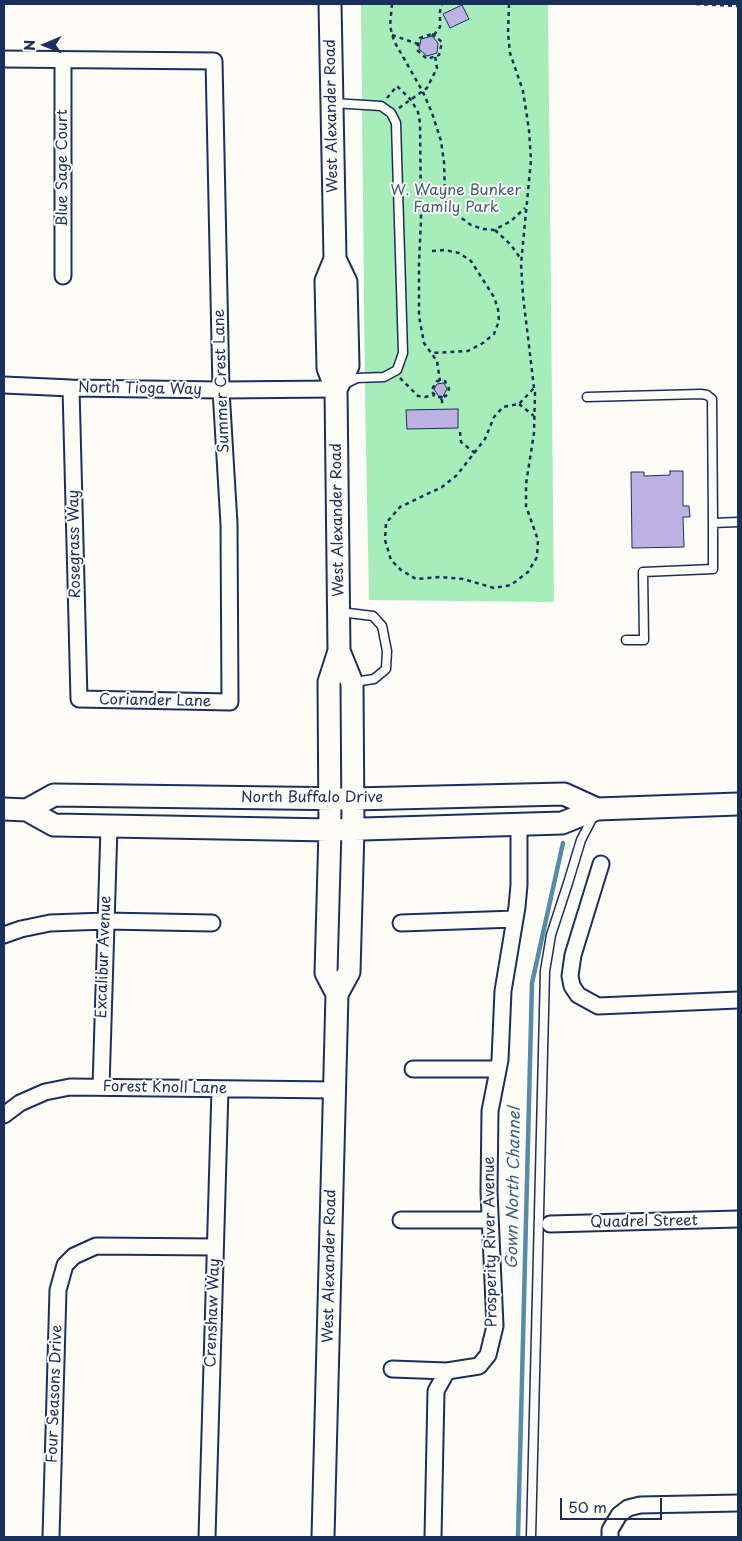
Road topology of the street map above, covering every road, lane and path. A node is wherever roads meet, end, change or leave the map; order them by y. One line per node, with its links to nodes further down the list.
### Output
1 (330, 4): 16 (main road, West Alexander Road)
2 (392, 4): 7 (path)
3 (442, 4): 8 (path)
4 (509, 4): 18 (path)
5 (696, 4): 6 (path)
6 (738, 6)
7 (392, 35): 9 (path); 13 (path)
8 (434, 35): 9 (path); 10 (path)
9 (418, 44): 10 (path)
10 (435, 56): 13 (path)
11 (4, 59): 12 (street)
12 (63, 60): 22 (street, Blue Sage Court); 30 (street, Summer Crest Lane)
13 (423, 92): 15 (path); 19 (path)
14 (380, 97): 15 (path)
15 (411, 100): 17 (path); 23 (path)
16 (331, 103): 17 (lane); 29 (main road, West Alexander Road)
17 (392, 113): 29 (lane)
18 (526, 207): 19 (path); 21 (path)
19 (494, 230): 21 (path)
20 (432, 251): 23 (path)
21 (522, 261): 28 (path)
22 (63, 276)
23 (432, 353): 25 (path)
24 (398, 377): 31 (path)
25 (440, 381): 31 (path); 32 (path)
26 (4, 385): 27 (street, North Tioga Way)
27 (72, 388): 30 (street, North Tioga Way); 45 (street, Rosegrass Way)
28 (534, 388): 34 (path); 36 (path)
29 (336, 389): 30 (street, North Tioga Way); 41 (main road, West Alexander Road)
30 (221, 390): 46 (street, Summer Crest Lane)
31 (435, 395): 32 (path)
32 (442, 397): 35 (path)
33 (587, 398): 40 (lane)
34 (519, 404): 36 (path); 38 (path)
35 (442, 407)
36 (534, 416): 38 (path)
37 (460, 432): 38 (path)
38 (475, 453)
39 (738, 522): 40 (lane)
40 (713, 523): 42 (lane)
41 (338, 612): 43 (main road, West Alexander Road); 44 (lane)
42 (626, 640)
43 (339, 651): 44 (main road, West Alexander Road); 47 (main road, West Alexander Road)
44 (352, 683): 48 (main road, West Alexander Road)
45 (79, 699): 46 (street, Coriander Lane)
46 (230, 702)
47 (330, 799): 48 (main road, North Buffalo Drive); 52 (main road, North Buffalo Drive); 56 (main road, West Alexander Road)
48 (353, 800): 51 (main road, North Buffalo Drive); 55 (main road, West Alexander Road)
49 (738, 804): 51 (main road, North Buffalo Drive)
50 (4, 809): 52 (main road, North Buffalo Drive)
51 (597, 809): 53 (main road, North Buffalo Drive); 83 (lane)
52 (27, 810): 54 (main road, North Buffalo Drive)
53 (519, 825): 55 (main road, North Buffalo Drive); 58 (street, Prosperity River Avenue)
54 (109, 827): 56 (main road, North Buffalo Drive); 59 (street, Excalibur Avenue)
55 (353, 829): 56 (main road, North Buffalo Drive); 63 (main road, West Alexander Road)
56 (330, 830): 63 (main road, West Alexander Road)
57 (600, 864): 64 (street)
58 (515, 919): 61 (street); 65 (street, Prosperity River Avenue)
59 (105, 921): 60 (street); 62 (street); 67 (street, Excalibur Avenue)
60 (212, 923)
61 (401, 923)
62 (4, 935)
63 (336, 994): 69 (main road, West Alexander Road)
64 (738, 1000)
65 (498, 1068): 66 (street); 73 (street, Prosperity River Avenue)
66 (413, 1069)
67 (101, 1086): 68 (street, Forest Knoll Lane); 70 (street, Forest Knoll Lane)
68 (220, 1089): 69 (street, Forest Knoll Lane); 75 (street, Crenshaw Way)
69 (334, 1090): 81 (main road, West Alexander Road)
70 (4, 1115)
71 (738, 1219): 74 (street, Quadrel Street)
72 (400, 1220): 73 (street)
73 (490, 1220): 77 (street, Prosperity River Avenue)
74 (550, 1224)
75 (215, 1247): 79 (street, Four Seasons Drive); 80 (street, Crenshaw Way)
76 (392, 1368): 77 (street, Prosperity River Avenue)
77 (447, 1372): 82 (street)
78 (738, 1502): 84 (street)
79 (51, 1537)
80 (207, 1537)
81 (323, 1537)
82 (433, 1537)
83 (531, 1537)
84 (610, 1537)

